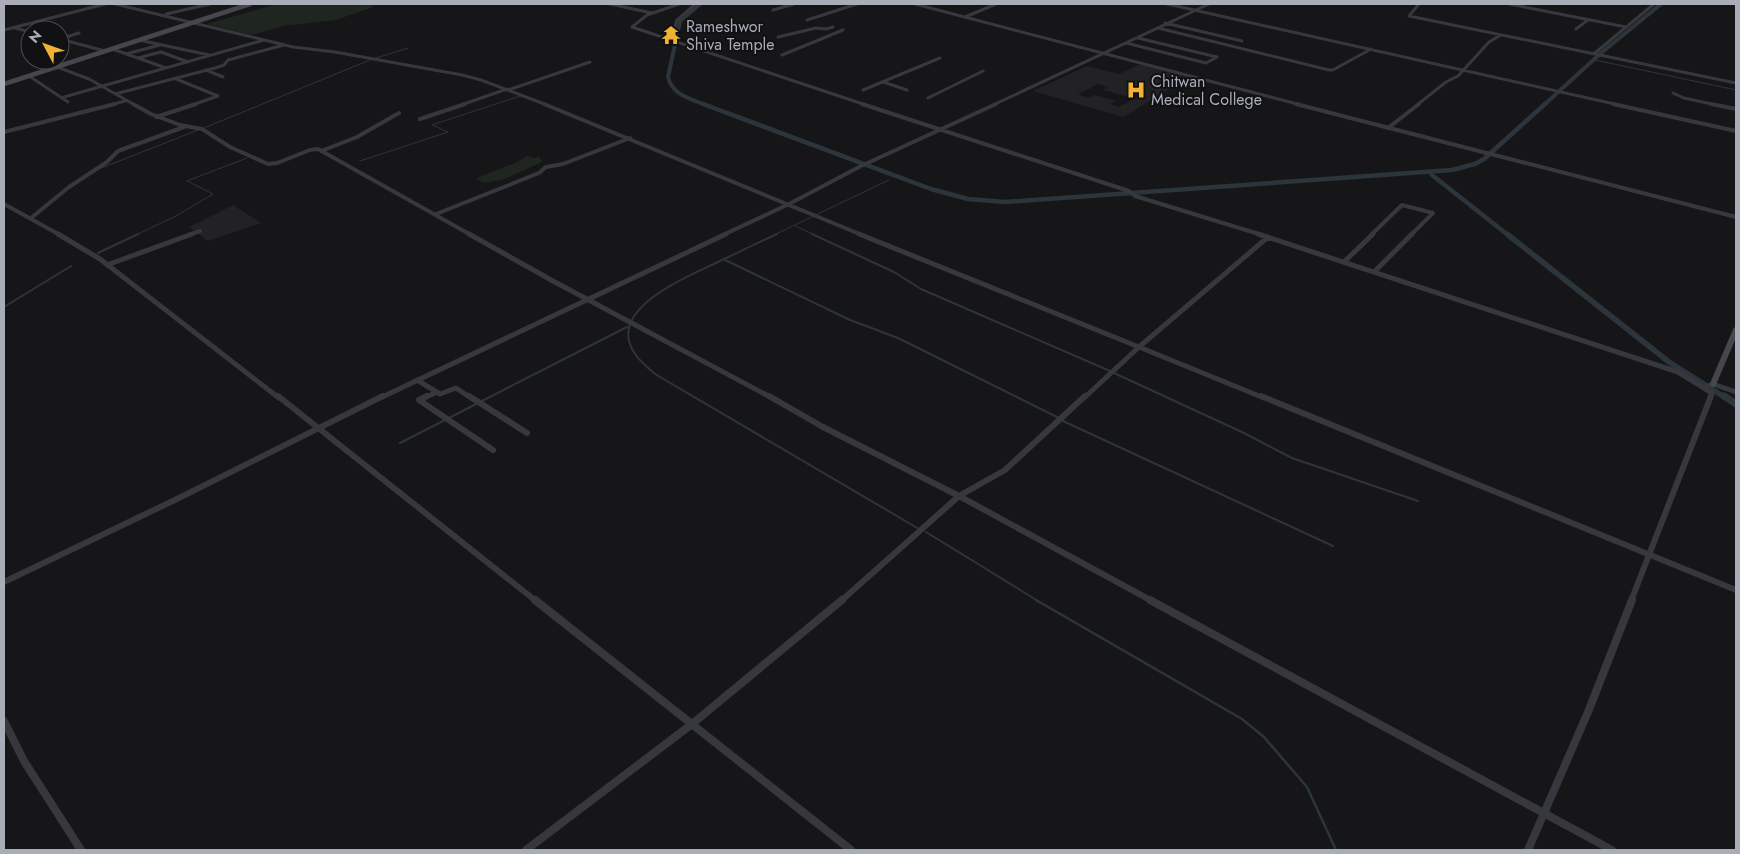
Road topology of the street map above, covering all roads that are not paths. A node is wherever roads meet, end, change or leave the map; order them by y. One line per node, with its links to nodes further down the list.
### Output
1 (104, 4): 26 (street)
2 (115, 4): 20 (street)
3 (210, 4): 20 (street)
4 (250, 4): 24 (main road)
5 (610, 4): 19 (street)
6 (679, 4): 19 (street)
7 (695, 4): 41 (street)
8 (794, 4): 17 (street)
9 (857, 4): 22 (street)
10 (915, 4): 21 (street)
11 (996, 4): 21 (street)
12 (1167, 4): 18 (street)
13 (1209, 4): 18 (street)
14 (1419, 4): 35 (street)
15 (1509, 4): 23 (street)
16 (1654, 4): 28 (street)
17 (773, 10)
18 (1196, 10): 25 (street); 48 (street)
19 (652, 13): 41 (street)
20 (164, 15): 24 (street)
21 (965, 17): 50 (street)
22 (807, 20)
23 (1588, 20): 28 (street); 31 (street)
24 (193, 22): 39 (main road); 40 (street)
25 (1165, 23): 29 (street); 42 (street)
26 (13, 27): 30 (street); 32 (street)
27 (833, 27): 37 (street)
28 (1626, 27): 53 (street)
29 (1158, 28): 38 (street); 48 (street)
30 (20, 29)
31 (1576, 29)
32 (4, 30)
33 (843, 30): 52 (street)
34 (79, 33): 36 (street)
35 (1501, 35): 53 (street); 61 (street)
36 (70, 36)
37 (778, 37)
38 (1138, 38): 44 (street); 44 (street)
39 (138, 40): 45 (street); 47 (main road)
40 (265, 40): 46 (street); 54 (street)
41 (673, 40): 88 (street)
42 (1242, 41)
43 (70, 42): 49 (street)
44 (1126, 43): 50 (street)
45 (162, 45): 51 (street); 54 (street)
46 (284, 45): 64 (street); 73 (street)
47 (112, 49): 49 (main road); 51 (street)
48 (1371, 49): 61 (street)
49 (106, 51): 59 (main road)
50 (1103, 53): 87 (street); 88 (street)
51 (126, 54): 55 (street)
52 (782, 54)
53 (1597, 54): 70 (street)
54 (211, 56): 57 (street)
55 (138, 58): 57 (street); 60 (street)
56 (940, 58): 69 (street)
57 (188, 62): 60 (street)
58 (590, 62): 73 (street)
59 (70, 63)
60 (166, 68): 72 (street)
61 (1465, 69): 87 (street); 89 (street)
62 (48, 70): 66 (main road)
63 (67, 70): 72 (street)
64 (206, 70): 67 (street); 68 (street)
65 (984, 70): 79 (street)
66 (29, 76): 71 (main road); 78 (street)
67 (223, 77)
68 (176, 79): 77 (street); 84 (street)
69 (883, 82): 74 (street); 75 (street)
70 (1736, 83)
71 (4, 84)
72 (102, 87): 77 (street); 78 (street)
73 (508, 89): 85 (street); 91 (street)
74 (863, 90)
75 (907, 90)
76 (1673, 93): 82 (street)
77 (114, 94): 80 (street)
78 (64, 97): 81 (street)
79 (928, 98)
80 (125, 101): 84 (street); 90 (street)
81 (68, 102)
82 (1736, 109)
83 (399, 113): 92 (street)
84 (156, 116): 86 (street)
85 (420, 119)
86 (185, 126): 92 (street); 97 (street)
87 (1388, 128): 96 (street)
88 (940, 130): 94 (street); 99 (street)
89 (1736, 131)
90 (4, 132)
91 (630, 138): 94 (street); 95 (street)
92 (321, 151): 95 (street)
93 (4, 204): 97 (street)
94 (789, 204): 103 (street); 105 (street)
95 (436, 214): 103 (street)
96 (1736, 217)
97 (31, 218): 101 (street)
98 (200, 231): 101 (street)
99 (1268, 237): 100 (street); 105 (street)
100 (1344, 262): 102 (street); 102 (street)
101 (108, 265): 110 (street)
102 (1374, 272): 107 (street)
103 (588, 300): 106 (street); 113 (street)
104 (1736, 330): 107 (main road)
105 (1139, 347): 113 (street); 114 (street)
106 (417, 380): 108 (street); 110 (street)
107 (1710, 385): 109 (street); 114 (street)
108 (437, 392): 111 (street); 112 (street)
109 (1736, 392)
110 (316, 428): 115 (street); 118 (street)
111 (527, 433)
112 (493, 450)
113 (959, 496): 118 (street); 119 (street)
114 (1648, 556): 116 (street); 119 (street)
115 (4, 582)
116 (1736, 590)
117 (4, 721): 120 (street)
118 (692, 724): 121 (street); 122 (street)
119 (1546, 813): 123 (street); 124 (street)
120 (81, 850)
121 (526, 850)
122 (851, 850)
123 (1528, 850)
124 (1612, 850)

